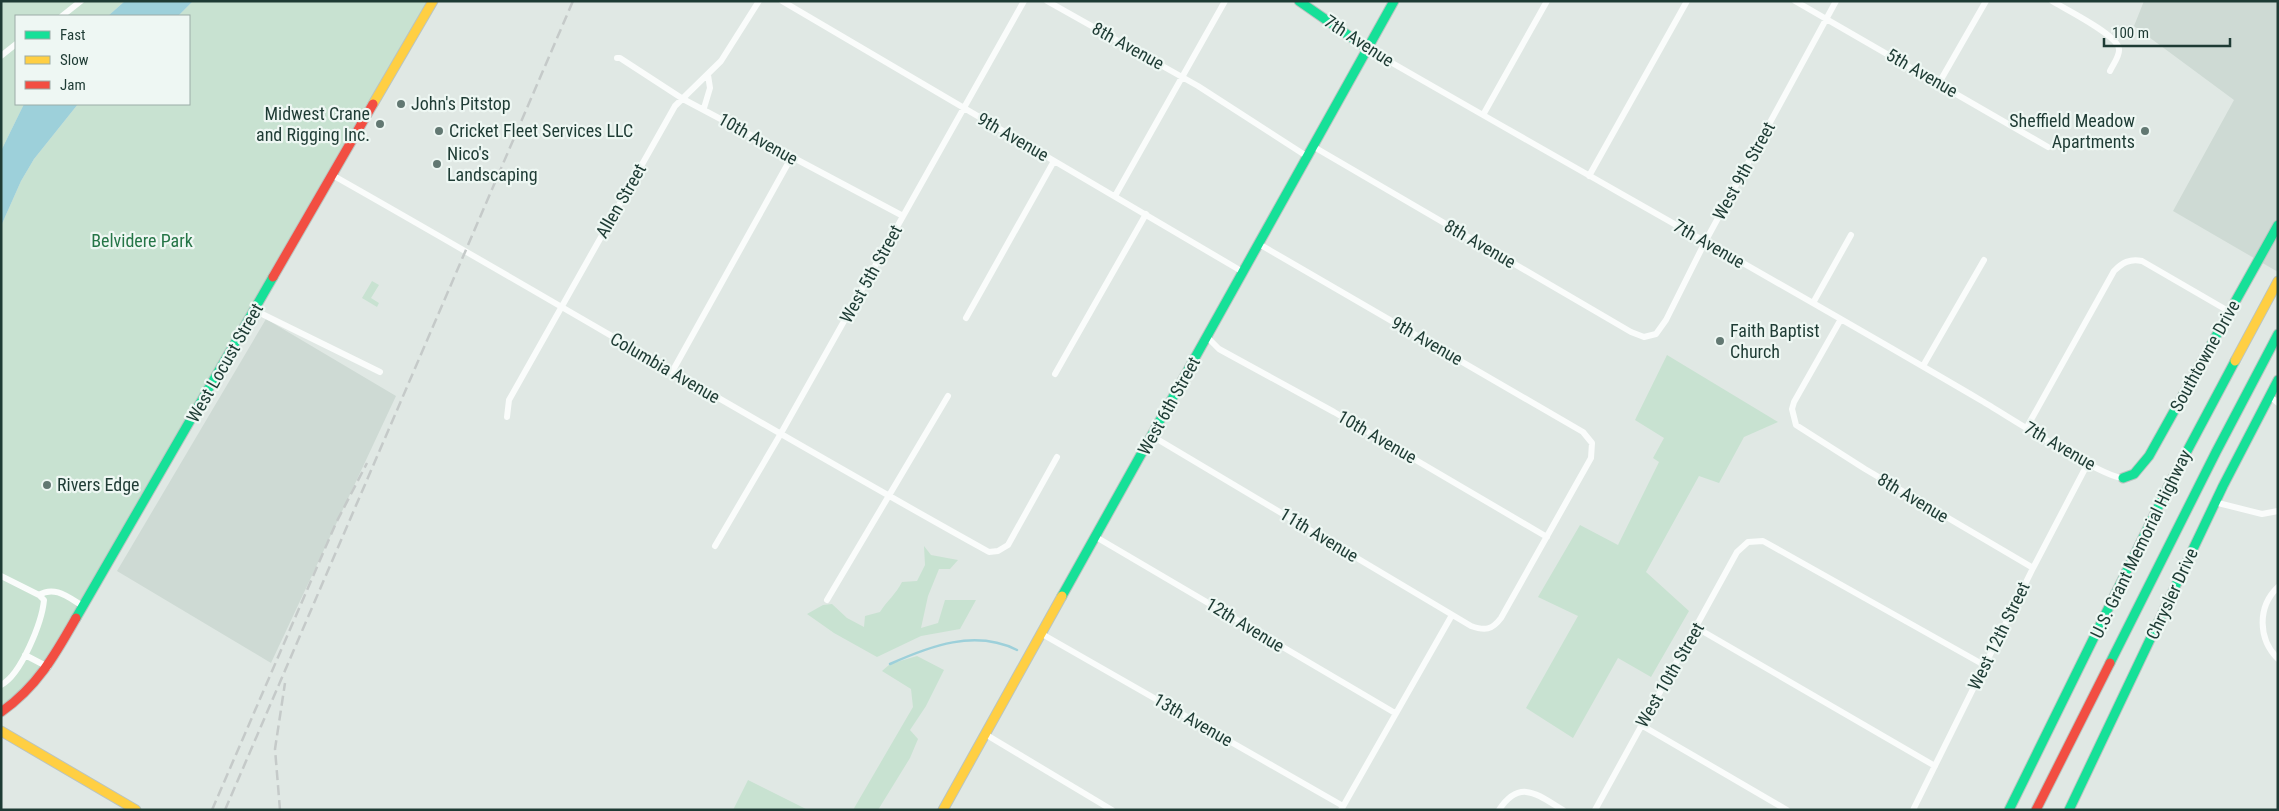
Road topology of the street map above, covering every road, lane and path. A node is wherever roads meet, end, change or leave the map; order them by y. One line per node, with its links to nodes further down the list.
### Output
1 (81, 1): 16 (street)
2 (433, 1): 35 (street, West Locust Street)
3 (759, 1): 23 (street, Allen Street)
4 (782, 1): 28 (street, 9th Avenue)
5 (1024, 1): 28 (street, West 5th Street)
6 (1047, 1): 24 (street, 8th Avenue)
7 (1225, 1): 24 (street)
8 (1299, 1): 19 (street, 7th Avenue)
9 (1394, 1): 19 (street, West 6th Street)
10 (1547, 1): 29 (street)
11 (1688, 1): 36 (street)
12 (1795, 1): 17 (street, 5th Avenue)
13 (1836, 1): 17 (street, West 9th Street)
14 (1986, 1): 25 (street)
15 (2052, 1): 22 (street)
16 (63, 15)
17 (1826, 20): 25 (street, 5th Avenue); 42 (street, West 9th Street)
18 (15, 45): 20 (street)
19 (1368, 49): 29 (street, 7th Avenue); 30 (street, West 6th Street)
20 (1, 56)
21 (617, 58): 26 (street, 10th Avenue)
22 (2110, 70)
23 (708, 75): 26 (street, Allen Street); 27 (street)
24 (1182, 76): 32 (street, 8th Avenue); 37 (street)
25 (1939, 83): 31 (street, 5th Avenue)
26 (683, 99): 27 (street, 10th Avenue); 48 (street, Allen Street)
27 (704, 108): 33 (street, 10th Avenue)
28 (964, 110): 34 (street, 9th Avenue); 39 (street, West 5th Street)
29 (1483, 115): 36 (street, 7th Avenue)
30 (1314, 147): 32 (street, West 6th Street); 54 (street, 8th Avenue)
31 (2048, 147)
32 (1308, 157): 43 (street, West 6th Street)
33 (791, 158): 39 (street, 10th Avenue); 58 (street)
34 (1054, 161): 37 (street, 9th Avenue); 51 (street)
35 (334, 176): 48 (street, Columbia Avenue); 49 (street, West Locust Street)
36 (1589, 176): 42 (street, 7th Avenue)
37 (1115, 196): 38 (street, 9th Avenue)
38 (1146, 214): 45 (street, 9th Avenue); 59 (street)
39 (903, 216): 66 (street, West 5th Street)
40 (2278, 225): 50 (street, Southtowne Drive)
41 (1851, 235): 47 (street)
42 (1705, 242): 47 (street, 7th Avenue); 54 (street, West 9th Street)
43 (1259, 244): 45 (street, West 6th Street); 75 (street, 9th Avenue)
44 (1984, 260): 56 (street)
45 (1243, 272): 55 (street, West 6th Street)
46 (2278, 282): 106 (street, U.S. Grant Memorial Highway)
47 (1813, 304): 52 (street, 7th Avenue)
48 (560, 307): 58 (street, Columbia Avenue); 64 (street, Allen Street)
49 (256, 311): 57 (street); 82 (street, West Locust Street)
50 (2230, 312): 65 (street); 70 (street, Southtowne Drive)
51 (966, 318)
52 (1841, 319): 56 (street, 7th Avenue); 77 (street, 8th Avenue)
53 (2278, 334): 107 (street, U.S. Grant Memorial Highway)
54 (1647, 336)
55 (1208, 338): 67 (street, West 6th Street); 75 (street, 10th Avenue)
56 (1923, 366): 65 (street, 7th Avenue)
57 (380, 372)
58 (672, 372): 66 (street, Columbia Avenue)
59 (1055, 374)
60 (2278, 380): 62 (street, Chrysler Drive)
61 (948, 396): 71 (street)
62 (2269, 396): 63 (street); 72 (street, Chrysler Drive)
63 (2278, 403)
64 (507, 417)
65 (2027, 427): 69 (street, 7th Avenue)
66 (780, 435): 71 (street, Columbia Avenue); 76 (street, West 5th Street)
67 (1152, 436): 74 (street, West 6th Street); 83 (street, 11th Avenue)
68 (1057, 457): 71 (street, Columbia Avenue)
69 (2088, 463): 70 (street, 7th Avenue); 77 (street, West 12th Street)
70 (2123, 478)
71 (889, 497): 81 (street)
72 (2214, 502): 73 (street); 108 (street, Chrysler Drive)
73 (2278, 511)
74 (1096, 537): 85 (street, West 6th Street); 92 (street, 12th Avenue)
75 (1547, 537): 83 (street, 11th Avenue)
76 (715, 546)
77 (2033, 568): 88 (street, West 12th Street)
78 (1, 576): 80 (street)
79 (2278, 587): 87 (street)
80 (39, 596): 82 (street); 86 (street)
81 (827, 600)
82 (83, 606): 89 (street, West Locust Street)
83 (1452, 615): 92 (street)
84 (1697, 628): 88 (street, West 10th Street); 93 (street, West 10th Street); 96 (street)
85 (1042, 634): 95 (street, West 6th Street); 97 (street, 13th Avenue)
86 (25, 655): 89 (street); 90 (street)
87 (2278, 659)
88 (1984, 665): 96 (street, West 12th Street)
89 (48, 667): 91 (street, West Locust Street)
90 (1, 685)
91 (1, 712)
92 (1395, 713): 97 (street)
93 (1641, 725): 103 (street, West 10th Street); 104 (street)
94 (1, 731): 98 (street)
95 (985, 734): 99 (street, West 6th Street); 100 (street)
96 (1935, 766): 105 (street, West 12th Street)
97 (1342, 808)
98 (136, 810)
99 (943, 810)
100 (1112, 810)
101 (1499, 810): 102 (street)
102 (1564, 810)
103 (1595, 810)
104 (1787, 810)
105 (1913, 810)
106 (2009, 810)
107 (2036, 810)
108 (2070, 810)

